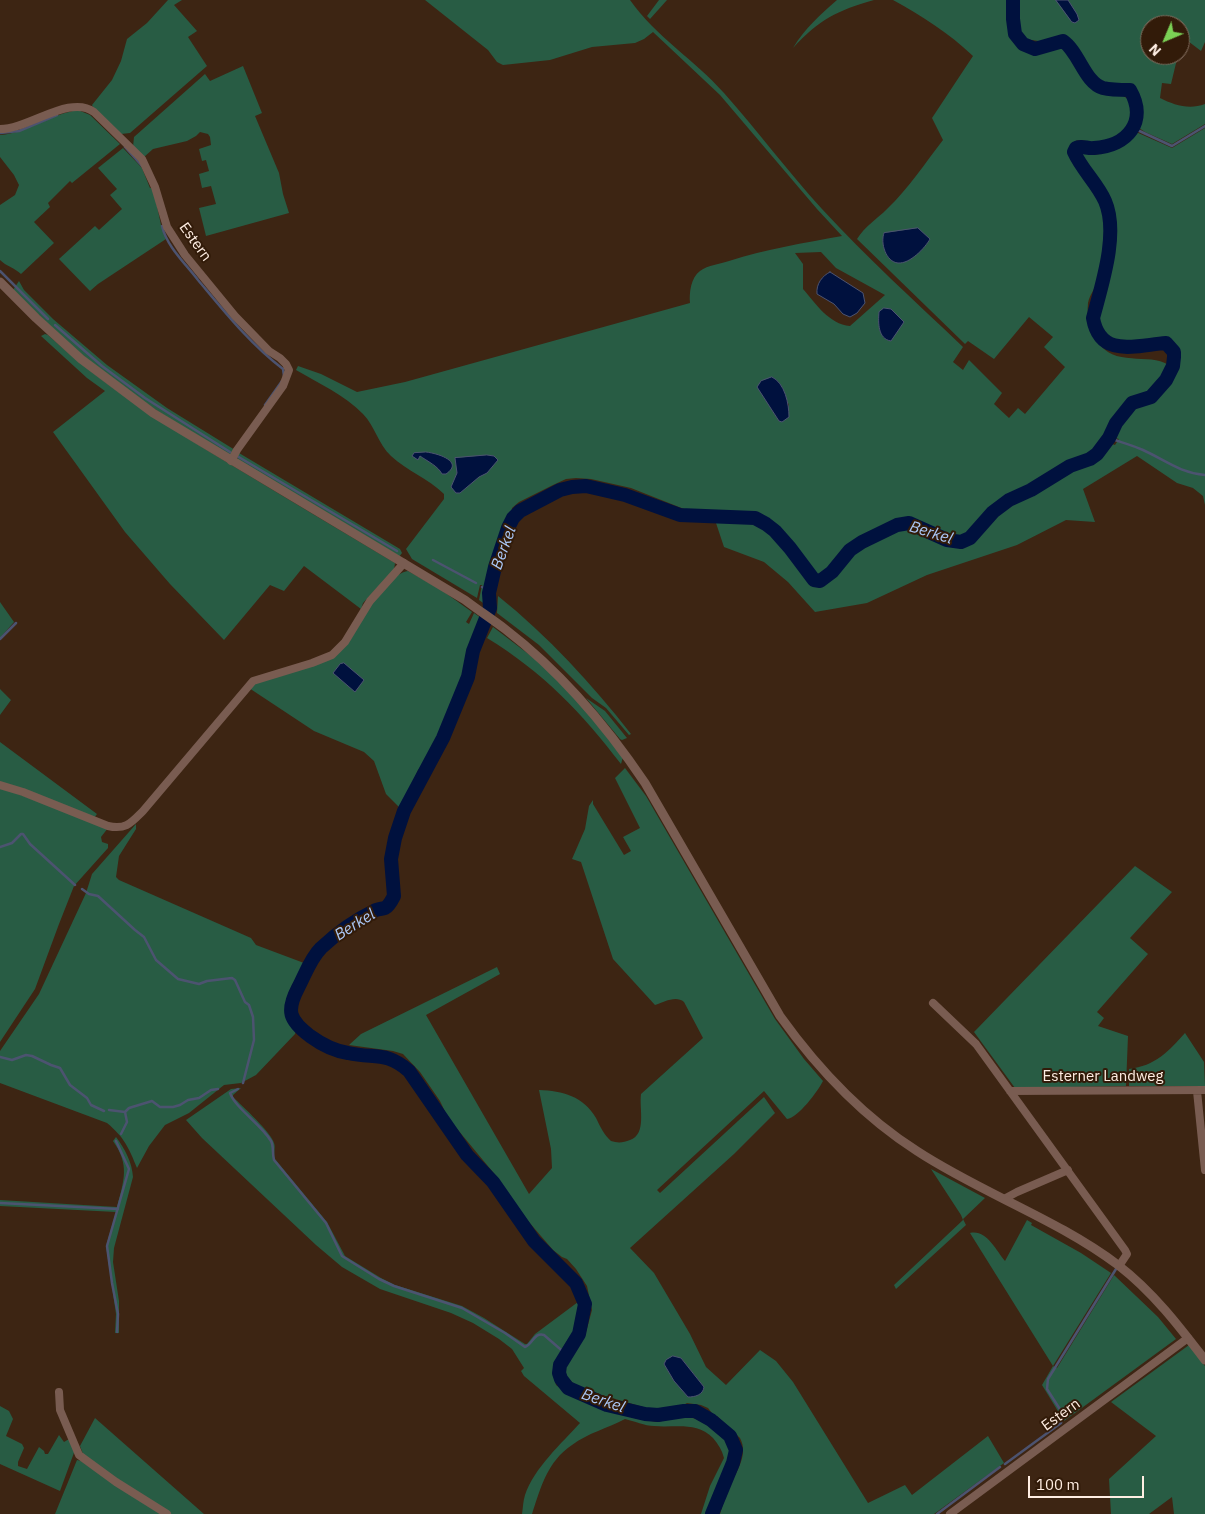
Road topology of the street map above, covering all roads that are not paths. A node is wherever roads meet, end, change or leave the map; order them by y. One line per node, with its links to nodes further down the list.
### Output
1 (0, 129): 3 (street, Estern)
2 (0, 282): 3 (street)
3 (232, 461): 4 (street)
4 (404, 563): 5 (street); 11 (street)
5 (0, 785)
6 (933, 1003): 8 (street)
7 (1201, 1091): 8 (street, Esterner Landweg); 10 (street, Esterner Landweg)
8 (1010, 1092): 9 (street)
9 (1068, 1170): 11 (street); 12 (street)
10 (1205, 1170)
11 (1004, 1199): 12 (street)
12 (1119, 1266): 13 (street)
13 (1188, 1338): 14 (street); 17 (street, Estern)
14 (1205, 1360)
15 (59, 1392): 16 (street)
16 (167, 1514)
17 (950, 1514)

